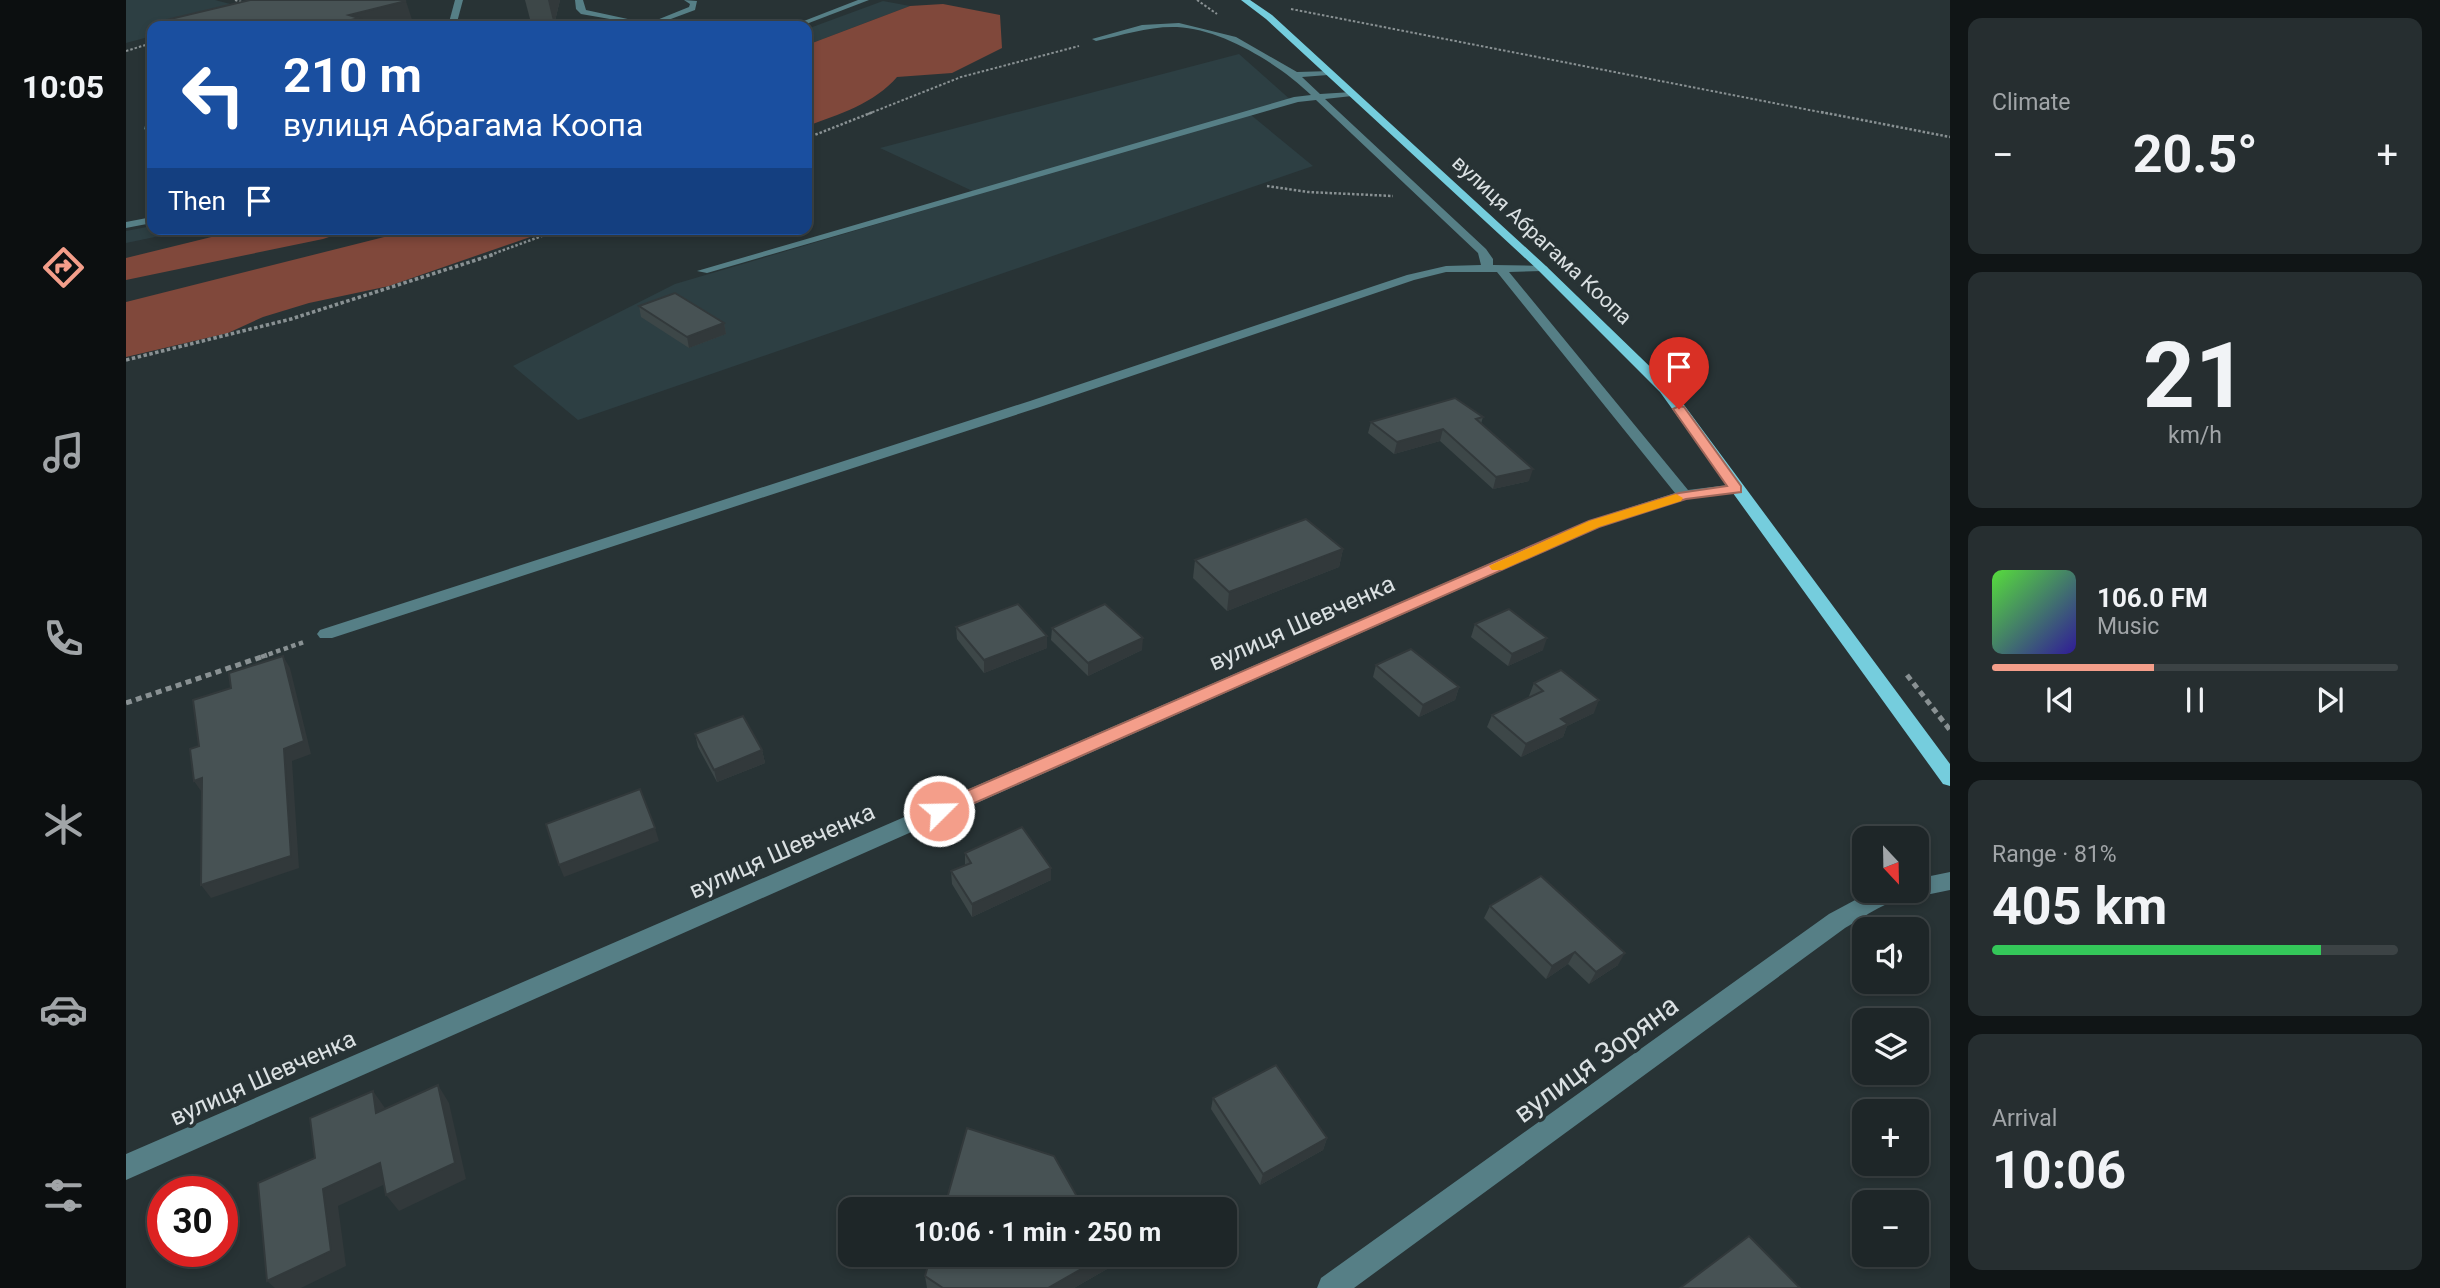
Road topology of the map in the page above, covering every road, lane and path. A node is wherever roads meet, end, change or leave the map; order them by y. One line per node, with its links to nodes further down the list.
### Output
1 (235, 0): 7 (path)
2 (459, 0): 9 (street)
3 (579, 0): 10 (street)
4 (688, 0): 11 (street)
5 (865, 0): 12 (street)
6 (1245, 0): 16 (main road, вулиця Абрагама Коопа)
7 (258, 7)
8 (1288, 8): 21 (path)
9 (454, 21)
10 (633, 21)
11 (659, 21)
12 (808, 21)
13 (1097, 39): 17 (street); 20 (path)
14 (147, 45): 15 (path)
15 (126, 51)
16 (1328, 73): 17 (street); 18 (main road, вулиця Абрагама Коопа)
17 (1295, 75): 19 (street)
18 (1349, 94): 19 (street); 28 (main road, вулиця Абрагама Коопа)
19 (1315, 96): 23 (street); 29 (street)
20 (812, 136)
21 (1950, 137)
22 (1267, 186): 23 (path)
23 (1425, 197): 27 (street)
24 (147, 221): 25 (street)
25 (126, 225)
26 (543, 235): 30 (path)
27 (1493, 267): 28 (street); 32 (street); 33 (street)
28 (1542, 268): 31 (main road, вулиця Абрагама Коопа)
29 (703, 271)
30 (126, 360)
31 (1736, 489): 32 (street, вулиця Шевченка); 35 (main road, вулиця Абрагама Коопа)
32 (1684, 495): 39 (street, вулиця Шевченка)
33 (326, 634): 34 (path)
34 (126, 703)
35 (1950, 779)
36 (1950, 881): 37 (street)
37 (1929, 885)
38 (1869, 903): 40 (street, вулиця Зоряна)
39 (126, 1167)
40 (1331, 1288)

